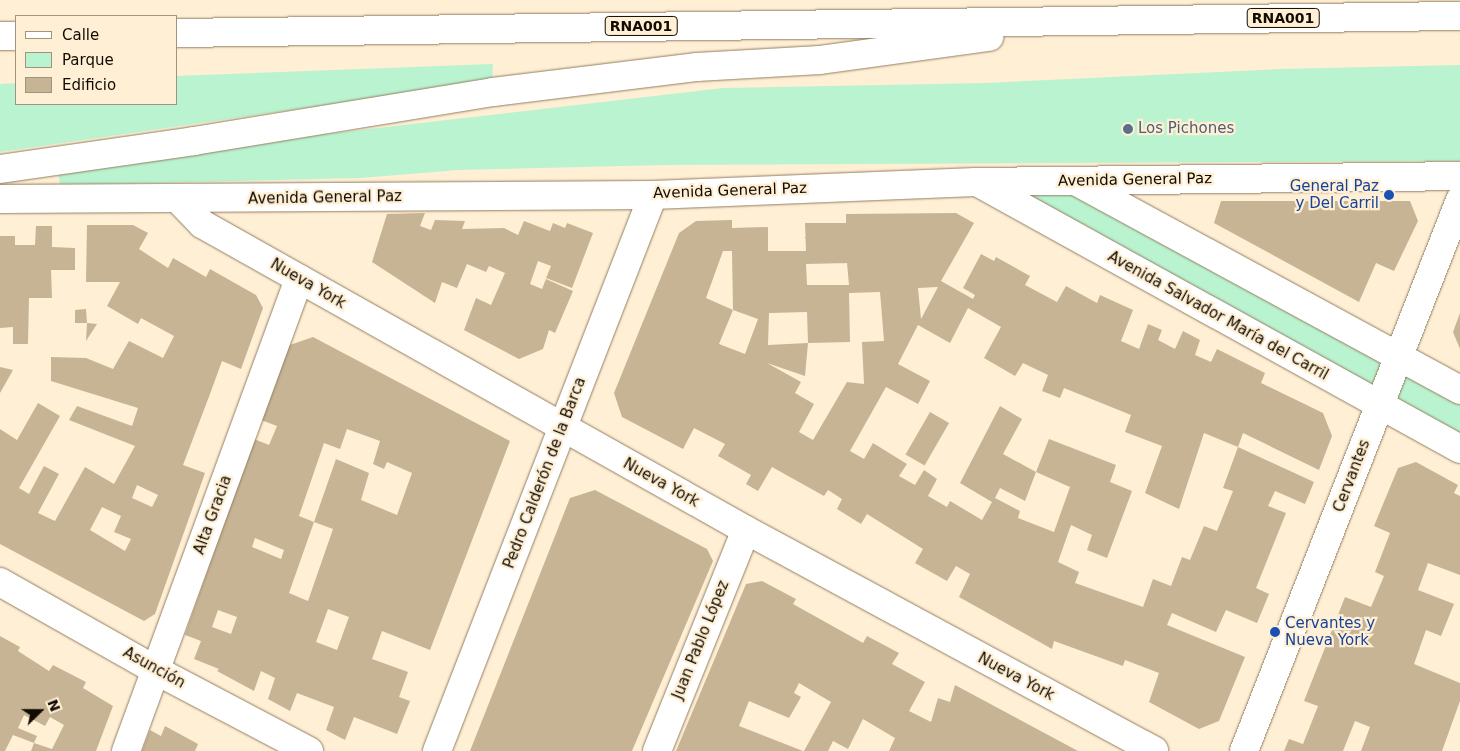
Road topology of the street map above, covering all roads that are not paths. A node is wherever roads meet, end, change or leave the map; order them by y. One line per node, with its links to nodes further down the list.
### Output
1 (1460, 16): 2 (main road, RNA001)
2 (1105, 21): 3 (main road, RNA001); 6 (main road)
3 (178, 33)
4 (0, 36): 5 (main road)
5 (15, 36)
6 (0, 168)
7 (1460, 176): 8 (main road, Avenida General Paz)
8 (1074, 180): 9 (main road, Avenida General Paz); 15 (main road)
9 (976, 182): 10 (main road, Avenida General Paz); 17 (main road, Avenida Salvador María del Carril)
10 (653, 194): 12 (main road, Avenida General Paz); 18 (main road, Pedro Calderón de la Barca)
11 (0, 199): 12 (main road, Avenida General Paz)
12 (178, 199): 14 (main road, Nueva York)
13 (1460, 200): 15 (main road, Cervantes)
14 (299, 279): 18 (main road, Nueva York); 22 (main road, Alta Gracia)
15 (1399, 356): 16 (main road); 17 (main road, Cervantes)
16 (1460, 390)
17 (1380, 405): 19 (main road, Avenida Salvador María del Carril); 28 (main road, Cervantes)
18 (562, 428): 20 (main road, Nueva York); 25 (main road, Pedro Calderón de la Barca)
19 (1460, 449)
20 (746, 530): 26 (main road, Juan Pablo López); 27 (main road, Nueva York)
21 (0, 582): 22 (main road, Asunción)
22 (157, 671): 23 (main road, Alta Gracia); 24 (main road, Asunción)
23 (126, 751)
24 (309, 751)
25 (437, 751)
26 (657, 751)
27 (1154, 751)
28 (1244, 751)

